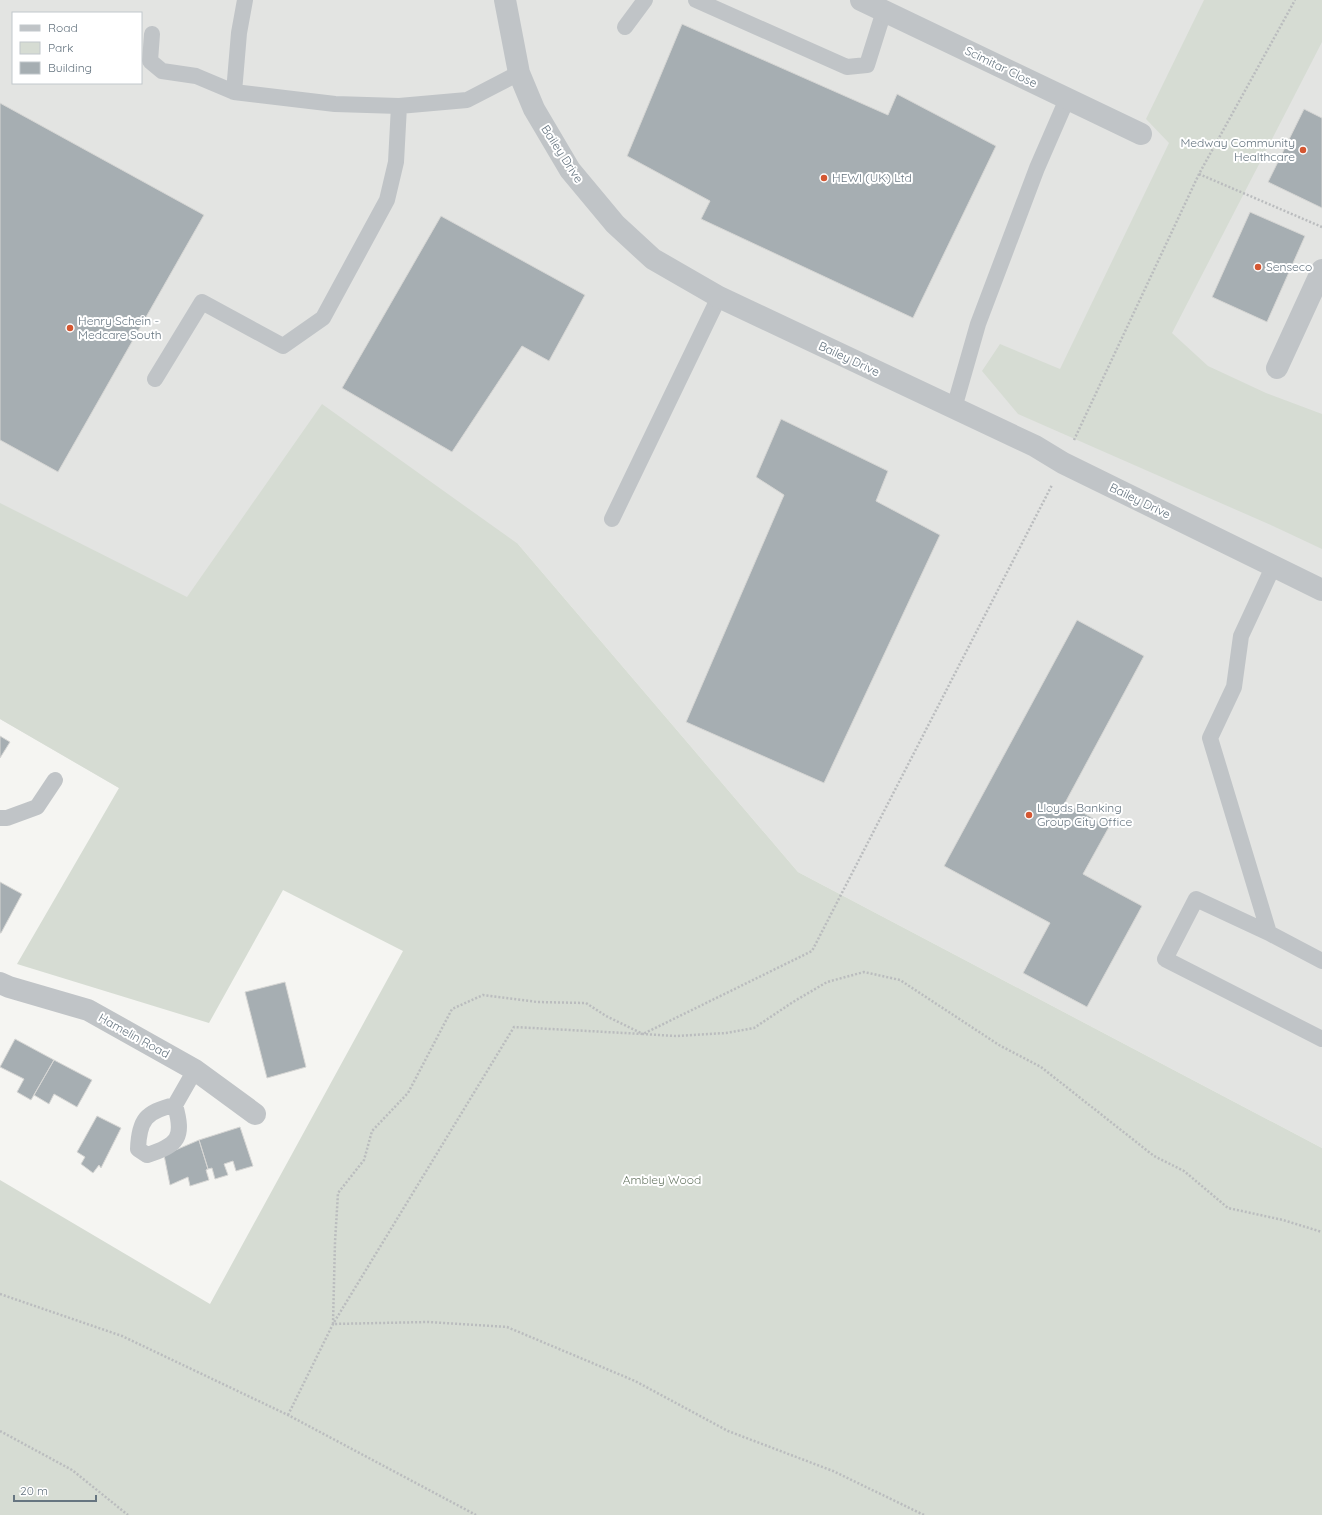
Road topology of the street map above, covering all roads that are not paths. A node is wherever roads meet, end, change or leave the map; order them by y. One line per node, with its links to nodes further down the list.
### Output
1 (245, 0): 10 (lane)
2 (505, 0): 9 (street, Bailey Drive)
3 (645, 0): 7 (lane)
4 (696, 0): 6 (lane)
5 (861, 0): 6 (street, Scimitar Close)
6 (884, 11): 11 (street, Scimitar Close)
7 (625, 27)
8 (152, 34): 10 (lane)
9 (518, 73): 12 (lane); 15 (street, Bailey Drive)
10 (234, 92): 12 (lane)
11 (1067, 99): 13 (street, Scimitar Close); 18 (lane)
12 (399, 106): 17 (lane)
13 (1141, 134)
14 (1322, 270): 16 (street)
15 (719, 297): 18 (street, Bailey Drive); 19 (lane)
16 (1277, 368)
17 (155, 379)
18 (954, 408): 20 (street, Bailey Drive)
19 (612, 519)
20 (1273, 567): 21 (street, Bailey Drive); 24 (lane)
21 (1322, 590)
22 (55, 780): 23 (lane)
23 (0, 818)
24 (1269, 933): 25 (lane); 27 (lane)
25 (1322, 961)
26 (0, 982): 28 (street, Hamelin Road)
27 (1322, 1039)
28 (195, 1070): 29 (lane); 30 (street, Hamelin Road)
29 (175, 1105)
30 (254, 1114)

